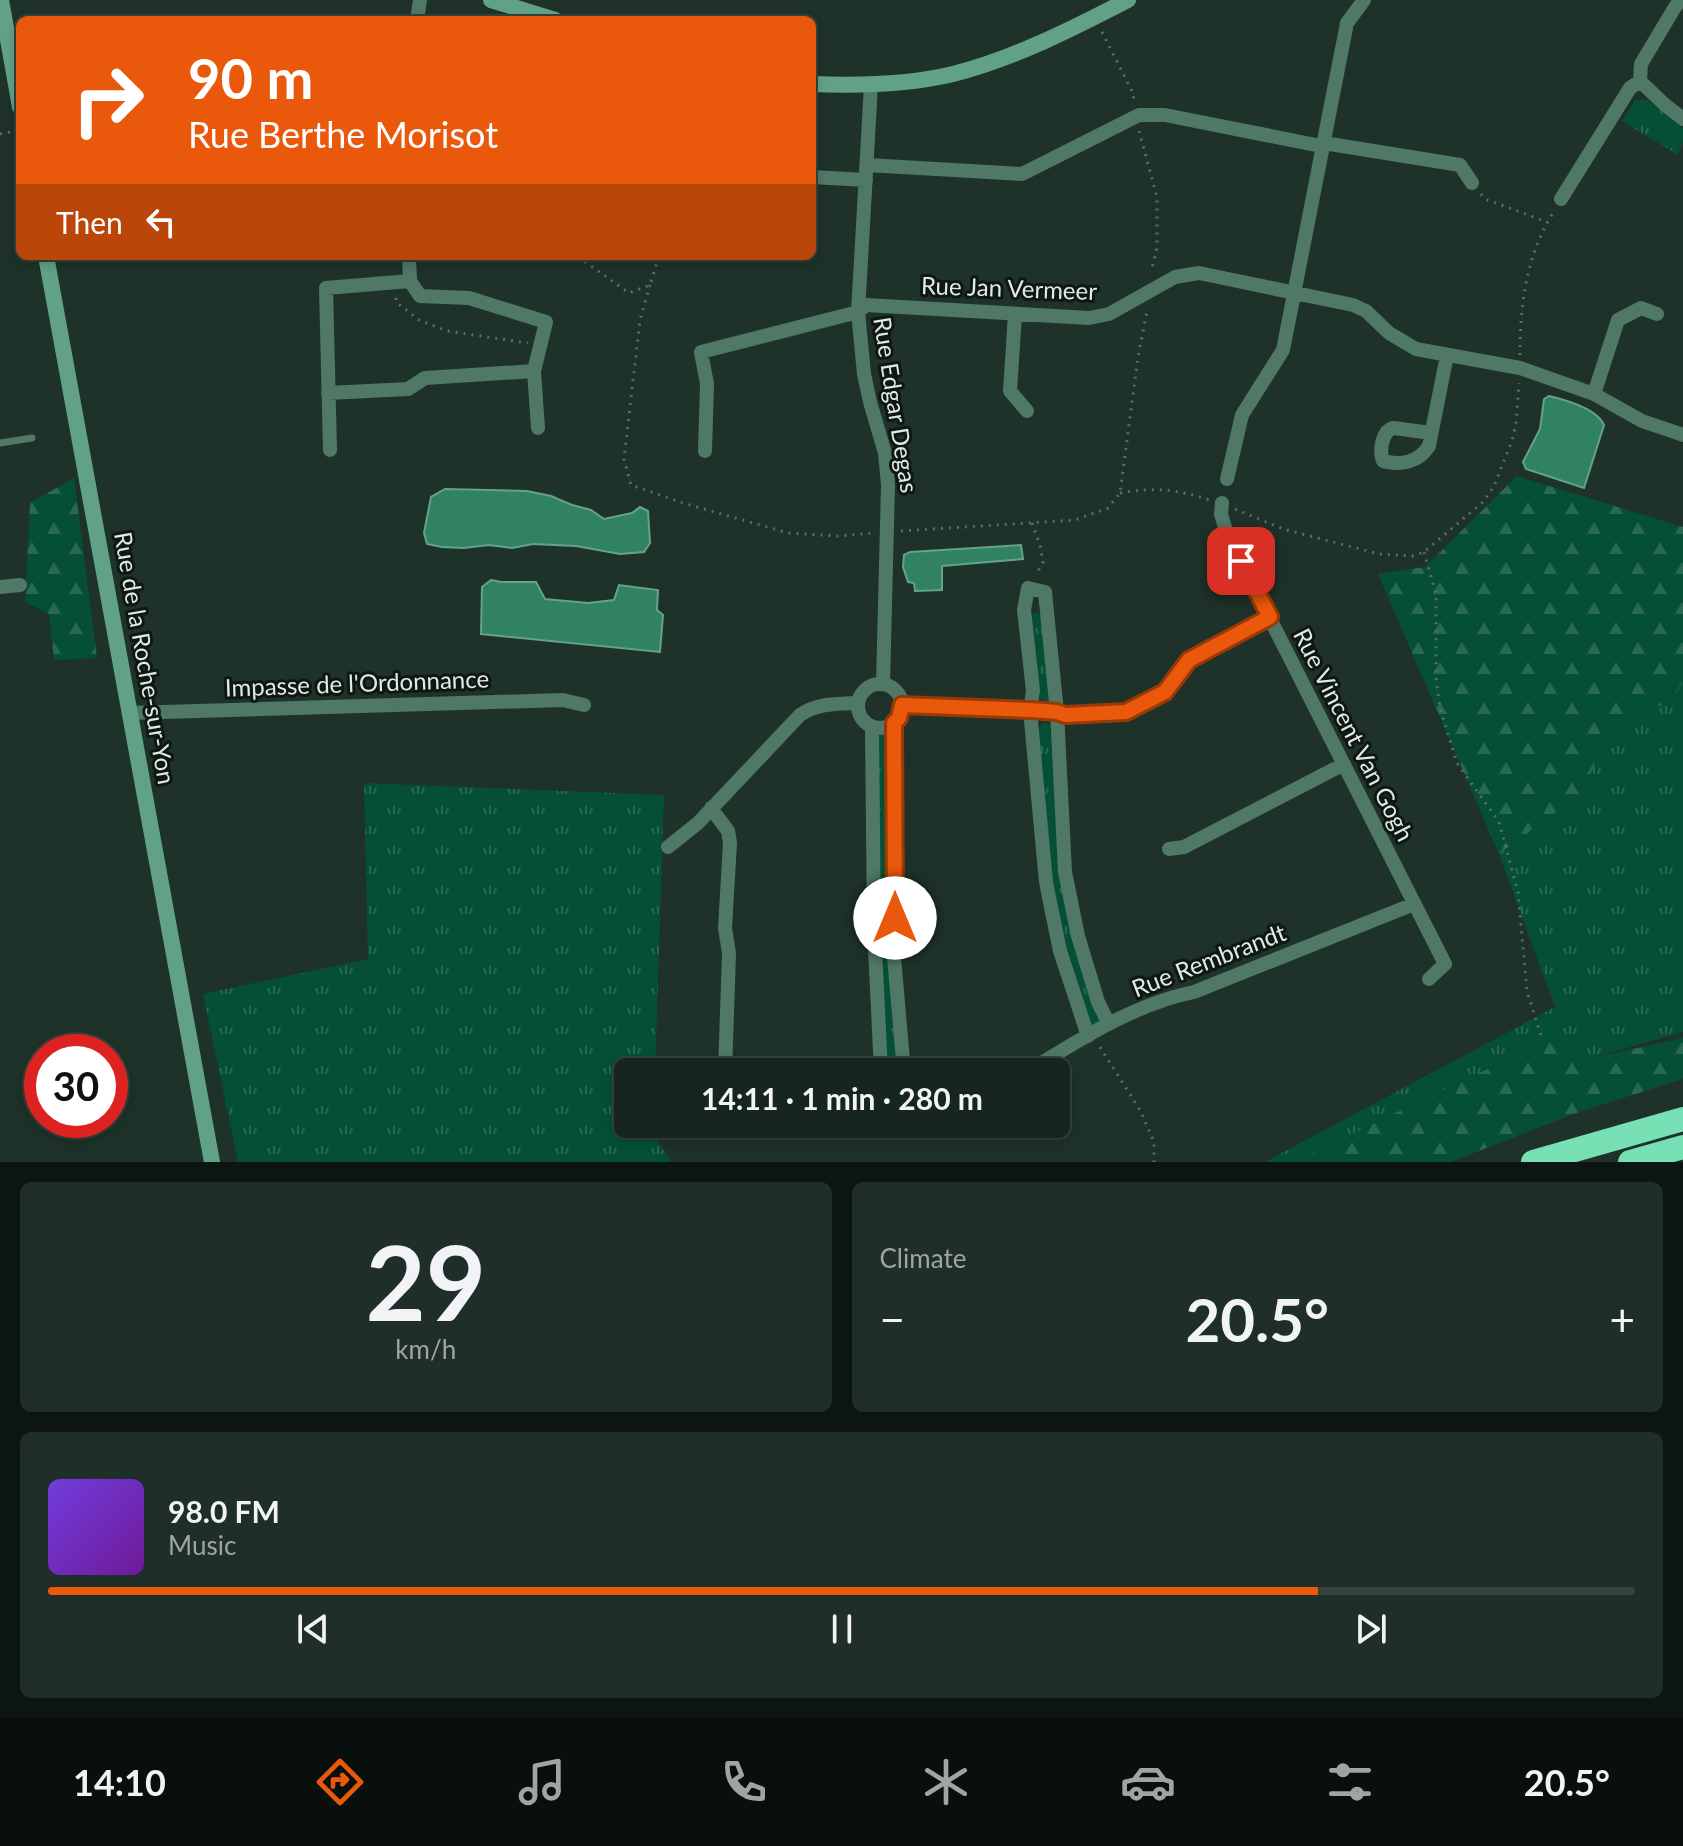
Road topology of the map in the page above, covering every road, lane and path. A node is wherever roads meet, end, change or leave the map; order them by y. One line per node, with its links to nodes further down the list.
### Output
1 (1, 0): 9 (main road)
2 (491, 0): 6 (main road)
3 (1128, 0): 7 (main road)
4 (1364, 0): 14 (street)
5 (1681, 0): 8 (street)
6 (542, 16)
7 (1094, 18): 11 (main road); 12 (path)
8 (1640, 81): 13 (street); 18 (street)
9 (16, 84)
10 (816, 84): 11 (main road)
11 (871, 85): 15 (street, Rue Edgar Degas)
12 (1135, 117): 14 (street); 15 (street); 26 (path)
13 (1683, 119)
14 (1323, 144): 17 (street); 27 (street)
15 (867, 172): 16 (street); 28 (street, Rue Edgar Degas)
16 (816, 177)
17 (1472, 183): 19 (path)
18 (1561, 199): 19 (path)
19 (1547, 222): 33 (path)
20 (47, 260): 61 (main road, Rue de la Roche-sur-Yon)
21 (408, 260): 24 (street)
22 (581, 260): 25 (path)
23 (658, 260): 25 (path)
24 (403, 282): 31 (path); 31 (street); 35 (street)
25 (650, 285): 49 (path)
26 (1151, 290): 27 (street, Rue Jan Vermeer); 29 (street, Rue Jan Vermeer); 46 (path)
27 (1294, 293): 32 (street, Rue Jan Vermeer); 45 (street)
28 (858, 312): 29 (street, Rue Jan Vermeer); 44 (street, Rue Jan Vermeer); 49 (street, Rue Edgar Degas)
29 (1015, 314): 37 (street)
30 (1657, 314): 36 (street)
31 (540, 345): 34 (street)
32 (1447, 355): 33 (street, Rue Jan Vermeer); 39 (street)
33 (1520, 368): 36 (street, Rue Jan Vermeer); 50 (path)
34 (534, 371): 35 (street); 38 (street)
35 (328, 393): 43 (street)
36 (1594, 394): 40 (street, Rue Jan Vermeer)
37 (1027, 411)
38 (538, 428)
39 (1431, 433)
40 (1683, 435)
41 (32, 438): 42 (lane)
42 (0, 443)
43 (330, 450)
44 (705, 451)
45 (1227, 479)
46 (1120, 493): 47 (path); 48 (path)
47 (1222, 503): 50 (path); 54 (street, Rue Vincent Van Gogh)
48 (1032, 523): 49 (path); 53 (path)
49 (888, 532): 55 (street, Rue Edgar Degas)
50 (1424, 552): 72 (path)
51 (20, 585): 52 (street)
52 (0, 587)
53 (1028, 588): 59 (street); 60 (street)
54 (1270, 617): 60 (street); 64 (street, Rue Vincent Van Gogh)
55 (883, 684): 56 (street); 58 (street)
56 (858, 703): 63 (street); 65 (street)
57 (584, 705): 61 (street, Impasse de l'Ordonnance)
58 (902, 705): 59 (street); 62 (street)
59 (1030, 710): 60 (street); 71 (street)
60 (1057, 712): 70 (street)
61 (130, 713): 79 (main road, Rue de la Roche-sur-Yon)
62 (894, 723): 63 (street); 75 (street)
63 (872, 727): 74 (street)
64 (1344, 764): 67 (street); 68 (street, Rue Vincent Van Gogh)
65 (711, 808): 66 (street); 73 (street)
66 (668, 847)
67 (1169, 849)
68 (1414, 904): 69 (street, Rue Vincent Van Gogh); 70 (street, Rue Rembrandt)
69 (1429, 979)
70 (1109, 1024): 71 (street, Rue Rembrandt)
71 (1090, 1035): 76 (street, Rue Rembrandt); 80 (path)
72 (1542, 1039)
73 (725, 1058)
74 (880, 1058)
75 (903, 1058)
76 (1051, 1058)
77 (1683, 1119): 81 (highway)
78 (1683, 1147): 82 (highway)
79 (212, 1162)
80 (1154, 1162)
81 (1533, 1162)
82 (1630, 1162)

